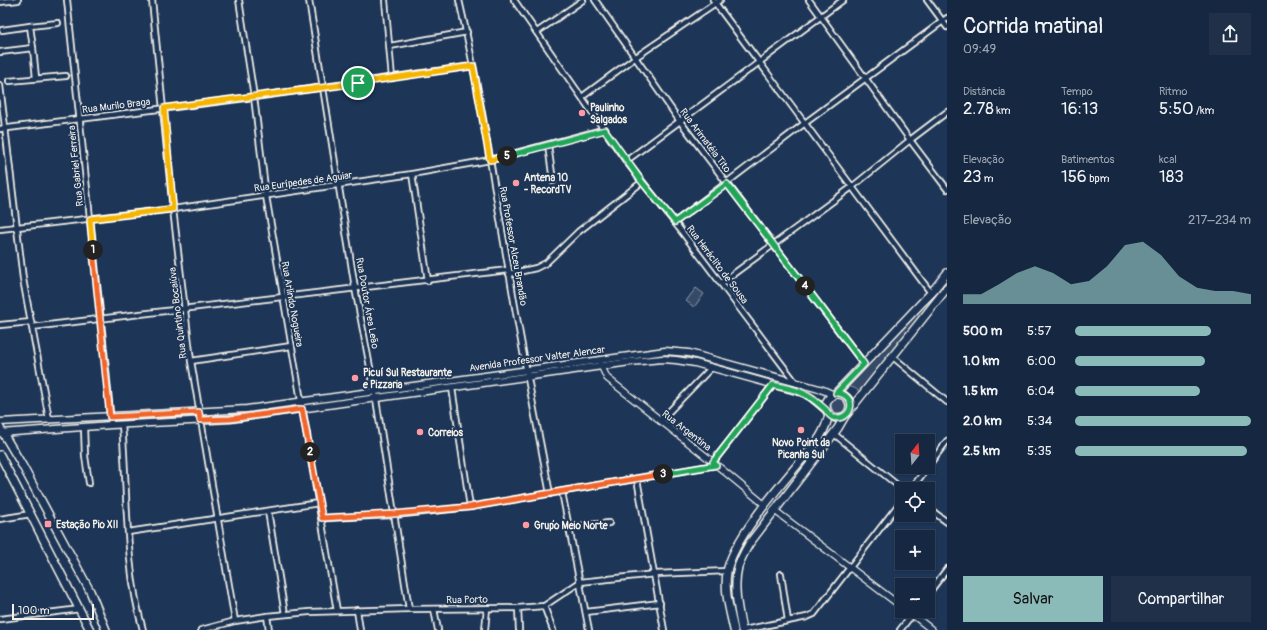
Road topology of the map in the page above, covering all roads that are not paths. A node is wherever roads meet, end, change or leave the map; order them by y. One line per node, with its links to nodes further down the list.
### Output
1 (18, 0): 15 (street)
2 (67, 0): 42 (street, Rua Gabriel Ferreira)
3 (152, 0): 40 (street, Rua Quintino Bocaiúva)
4 (239, 0): 38 (street, Rua Arlindo Nogueira)
5 (309, 0): 37 (street, Rua Doutor Área Leão)
6 (385, 0): 25 (street)
7 (459, 0): 23 (street, Rua Professor Alceu Brandão)
8 (514, 0): 24 (street, Rua Heráclito de Sousa)
9 (583, 0): 24 (street)
10 (595, 0): 28 (street, Rua Arimatéia Tito)
11 (720, 0): 16 (street)
12 (809, 0): 17 (street)
13 (843, 0): 17 (street)
14 (927, 0): 18 (street)
15 (0, 2)
16 (714, 2): 28 (street); 29 (street)
17 (821, 16): 29 (street); 34 (street)
18 (945, 20): 21 (street); 34 (street)
19 (58, 23): 20 (street)
20 (30, 26): 22 (street); 26 (street)
21 (947, 28)
22 (2, 30)
23 (467, 32): 25 (street); 30 (street, Rua Professor Alceu Brandão)
24 (537, 32): 39 (street, Rua Heráclito de Sousa)
25 (390, 46): 33 (street)
26 (33, 48): 27 (street); 32 (street)
27 (0, 52)
28 (636, 57): 39 (street); 43 (street, Rua Arimatéia Tito)
29 (758, 62): 43 (street); 44 (street)
30 (473, 66): 33 (street, Rua Murilo Braga); 49 (street, Rua Professor Alceu Brandão)
31 (66, 76): 32 (street)
32 (36, 78): 35 (street)
33 (392, 78): 37 (street, Rua Murilo Braga)
34 (866, 78): 44 (street); 47 (street)
35 (9, 81)
36 (0, 85): 45 (street)
37 (323, 88): 38 (street, Rua Murilo Braga); 55 (street, Rua Doutor Área Leão)
38 (254, 97): 40 (street, Rua Murilo Braga); 58 (street, Rua Arlindo Nogueira)
39 (582, 97): 46 (street, Rua Heráclito de Sousa)
40 (164, 108): 42 (street, Rua Murilo Braga); 59 (street, Rua Quintino Bocaiúva)
41 (947, 112): 47 (street)
42 (80, 119): 45 (street, Rua Murilo Braga); 60 (street, Rua Gabriel Ferreira)
43 (679, 120): 50 (street); 54 (street, Rua Arimatéia Tito)
44 (805, 124): 54 (street); 56 (street)
45 (2, 129): 62 (street)
46 (605, 130): 48 (street, Rua Eurípedes de Aguiar); 50 (street, Rua Heráclito de Sousa)
47 (910, 140): 56 (street); 57 (street)
48 (548, 145): 49 (street, Rua Eurípedes de Aguiar); 52 (street)
49 (490, 160): 51 (street, Rua Eurípedes de Aguiar); 65 (street, Rua Professor Alceu Brandão)
50 (626, 161): 53 (street, Rua Heráclito de Sousa)
51 (412, 174): 55 (street, Rua Eurípedes de Aguiar); 67 (street)
52 (553, 181)
53 (642, 182): 61 (street, Rua Heráclito de Sousa); 65 (street)
54 (727, 184): 61 (street); 64 (street, Rua Arimatéia Tito)
55 (338, 185): 58 (street, Rua Eurípedes de Aguiar); 69 (street, Rua Doutor Área Leão)
56 (852, 187): 64 (street); 71 (street)
57 (947, 189)
58 (266, 196): 59 (street, Rua Eurípedes de Aguiar); 72 (street, Rua Arlindo Nogueira)
59 (173, 209): 60 (street, Rua Eurípedes de Aguiar); 73 (street, Rua Quintino Bocaiúva)
60 (90, 219): 62 (street, Rua Eurípedes de Aguiar); 74 (street, Rua Gabriel Ferreira)
61 (675, 222): 68 (street, Rua Heráclito de Sousa)
62 (17, 227): 63 (street, Rua Eurípedes de Aguiar); 76 (street)
63 (0, 229)
64 (773, 245): 68 (street); 82 (street, Rua Arimatéia Tito)
65 (509, 272): 67 (street); 85 (street, Rua Professor Alceu Brandão)
66 (947, 274): 71 (main road)
67 (428, 280): 69 (street)
68 (721, 284): 88 (street, Rua Heráclito de Sousa)
69 (355, 288): 72 (street); 91 (street, Rua Doutor Área Leão)
70 (947, 288): 78 (main road)
71 (931, 293): 82 (main road)
72 (283, 296): 73 (street); 77 (street, Rua Arlindo Nogueira)
73 (186, 309): 74 (street); 80 (street, Rua Quintino Bocaiúva)
74 (101, 319): 76 (street); 100 (street, Rua Gabriel Ferreira)
75 (0, 325): 76 (street)
76 (31, 325): 101 (street)
77 (291, 346): 80 (street); 94 (street, Rua Arlindo Nogueira)
78 (893, 358): 95 (street); 99 (main road)
79 (599, 360): 81 (main road, Avenida Professor Valter Alencar); 83 (street); 88 (main road, Avenida Professor Valter Alencar)
80 (191, 361): 97 (street, Rua Quintino Bocaiúva)
81 (582, 362): 85 (main road, Avenida Professor Valter Alencar); 86 (main road)
82 (864, 364): 92 (main road)
83 (600, 367): 84 (main road, Avenida Professor Valter Alencar); 86 (main road, Avenida Professor Valter Alencar); 103 (street, Rua Argentina)
84 (712, 367): 89 (main road, Avenida Professor Valter Alencar); 103 (street)
85 (527, 369): 87 (street, Rua Professor Alceu Brandão); 91 (main road, Avenida Professor Valter Alencar)
86 (583, 369): 87 (main road, Avenida Professor Valter Alencar)
87 (529, 377): 90 (main road, Avenida Professor Valter Alencar); 120 (street, Rua Professor Alceu Brandão)
88 (796, 383): 92 (main road, Avenida Professor Valter Alencar)
89 (773, 385): 98 (main road, Avenida Professor Valter Alencar); 113 (street)
90 (452, 388): 93 (main road, Avenida Professor Valter Alencar); 123 (street)
91 (374, 391): 93 (street, Rua Doutor Área Leão); 94 (main road, Avenida Professor Valter Alencar)
92 (834, 394): 98 (main road); 99 (main road)
93 (376, 399): 96 (main road, Avenida Professor Valter Alencar); 129 (street, Rua Doutor Área Leão)
94 (301, 401): 96 (street, Rua Arlindo Nogueira); 97 (main road, Avenida Professor Valter Alencar)
95 (947, 402)
96 (302, 409): 102 (main road, Avenida Professor Valter Alencar); 121 (street, Rua Arlindo Nogueira)
97 (199, 412): 100 (main road, Avenida Professor Valter Alencar); 102 (street, Rua Quintino Bocaiúva)
98 (827, 412): 99 (main road); 122 (main road)
99 (847, 414): 109 (main road)
100 (110, 417): 101 (main road, Avenida Professor Valter Alencar); 105 (street, Rua Gabriel Ferreira)
101 (49, 419): 104 (main road, Avenida Professor Valter Alencar)
102 (200, 420): 106 (main road, Avenida Professor Valter Alencar); 130 (street, Rua Quintino Bocaiúva)
103 (660, 421): 113 (street, Rua Argentina)
104 (0, 422)
105 (111, 425): 106 (main road, Avenida Professor Valter Alencar); 107 (main road, Avenida Professor Valter Alencar)
106 (122, 425): 136 (street)
107 (84, 427): 108 (main road, Avenida Professor Valter Alencar); 117 (street)
108 (1, 431): 163 (main road)
109 (833, 433): 118 (street); 126 (main road)
110 (947, 442): 112 (street)
111 (0, 455): 128 (main road)
112 (935, 458)
113 (715, 463): 115 (street); 122 (street, Rua Argentina)
114 (923, 474): 116 (street)
115 (637, 479): 119 (street); 140 (street)
116 (916, 482)
117 (89, 483)
118 (895, 483)
119 (562, 492): 120 (street); 135 (street)
120 (550, 494): 123 (street)
121 (319, 503): 125 (street); 131 (street, Rua Arlindo Nogueira)
122 (765, 505): 139 (main road)
123 (470, 507): 129 (street)
124 (895, 509): 137 (street)
125 (268, 510): 130 (street); 155 (street)
126 (774, 510): 137 (street); 175 (main road)
127 (935, 513): 133 (street)
128 (31, 514): 132 (street); 149 (main road)
129 (394, 514): 131 (street); 150 (street, Rua Doutor Área Leão)
130 (218, 518): 136 (street); 160 (street, Rua Quintino Bocaiúva)
131 (322, 518): 153 (street, Rua Arlindo Nogueira)
132 (0, 519)
133 (947, 522)
134 (609, 523): 135 (street)
135 (569, 527): 142 (street)
136 (128, 532): 164 (street)
137 (850, 567): 144 (street); 161 (street)
138 (947, 569): 143 (street)
139 (727, 571): 140 (street, Rua Porto); 174 (main road)
140 (655, 574): 142 (street, Rua Porto); 145 (street)
141 (782, 574): 161 (street)
142 (580, 582): 146 (street, Rua Porto); 154 (street)
143 (935, 585)
144 (895, 602)
145 (660, 603): 154 (street); 173 (street)
146 (544, 606): 148 (street, Rua Porto); 171 (street)
147 (487, 608): 148 (street, Rua Porto); 151 (street, Rua Porto); 169 (street)
148 (518, 608): 170 (street)
149 (80, 609): 159 (street); 162 (main road)
150 (409, 609): 151 (street, Rua Porto); 152 (street, Rua Porto)
151 (434, 609): 168 (street)
152 (357, 610): 153 (street, Rua Porto); 167 (street)
153 (336, 611): 155 (street, Rua Porto)
154 (586, 612): 172 (street)
155 (285, 614): 156 (street, Rua Porto)
156 (267, 616): 160 (street, Rua Porto); 166 (street)
157 (908, 618): 176 (street)
158 (919, 618): 177 (street)
159 (0, 619)
160 (235, 621): 165 (street, Rua Porto)
161 (788, 622): 175 (street)
162 (90, 630)
163 (106, 630)
164 (143, 630)
165 (201, 630)
166 (269, 630)
167 (360, 630)
168 (438, 630)
169 (486, 630)
170 (519, 630)
171 (553, 630)
172 (589, 630)
173 (664, 630)
174 (734, 630)
175 (743, 630)
176 (900, 630)
177 (932, 630)

